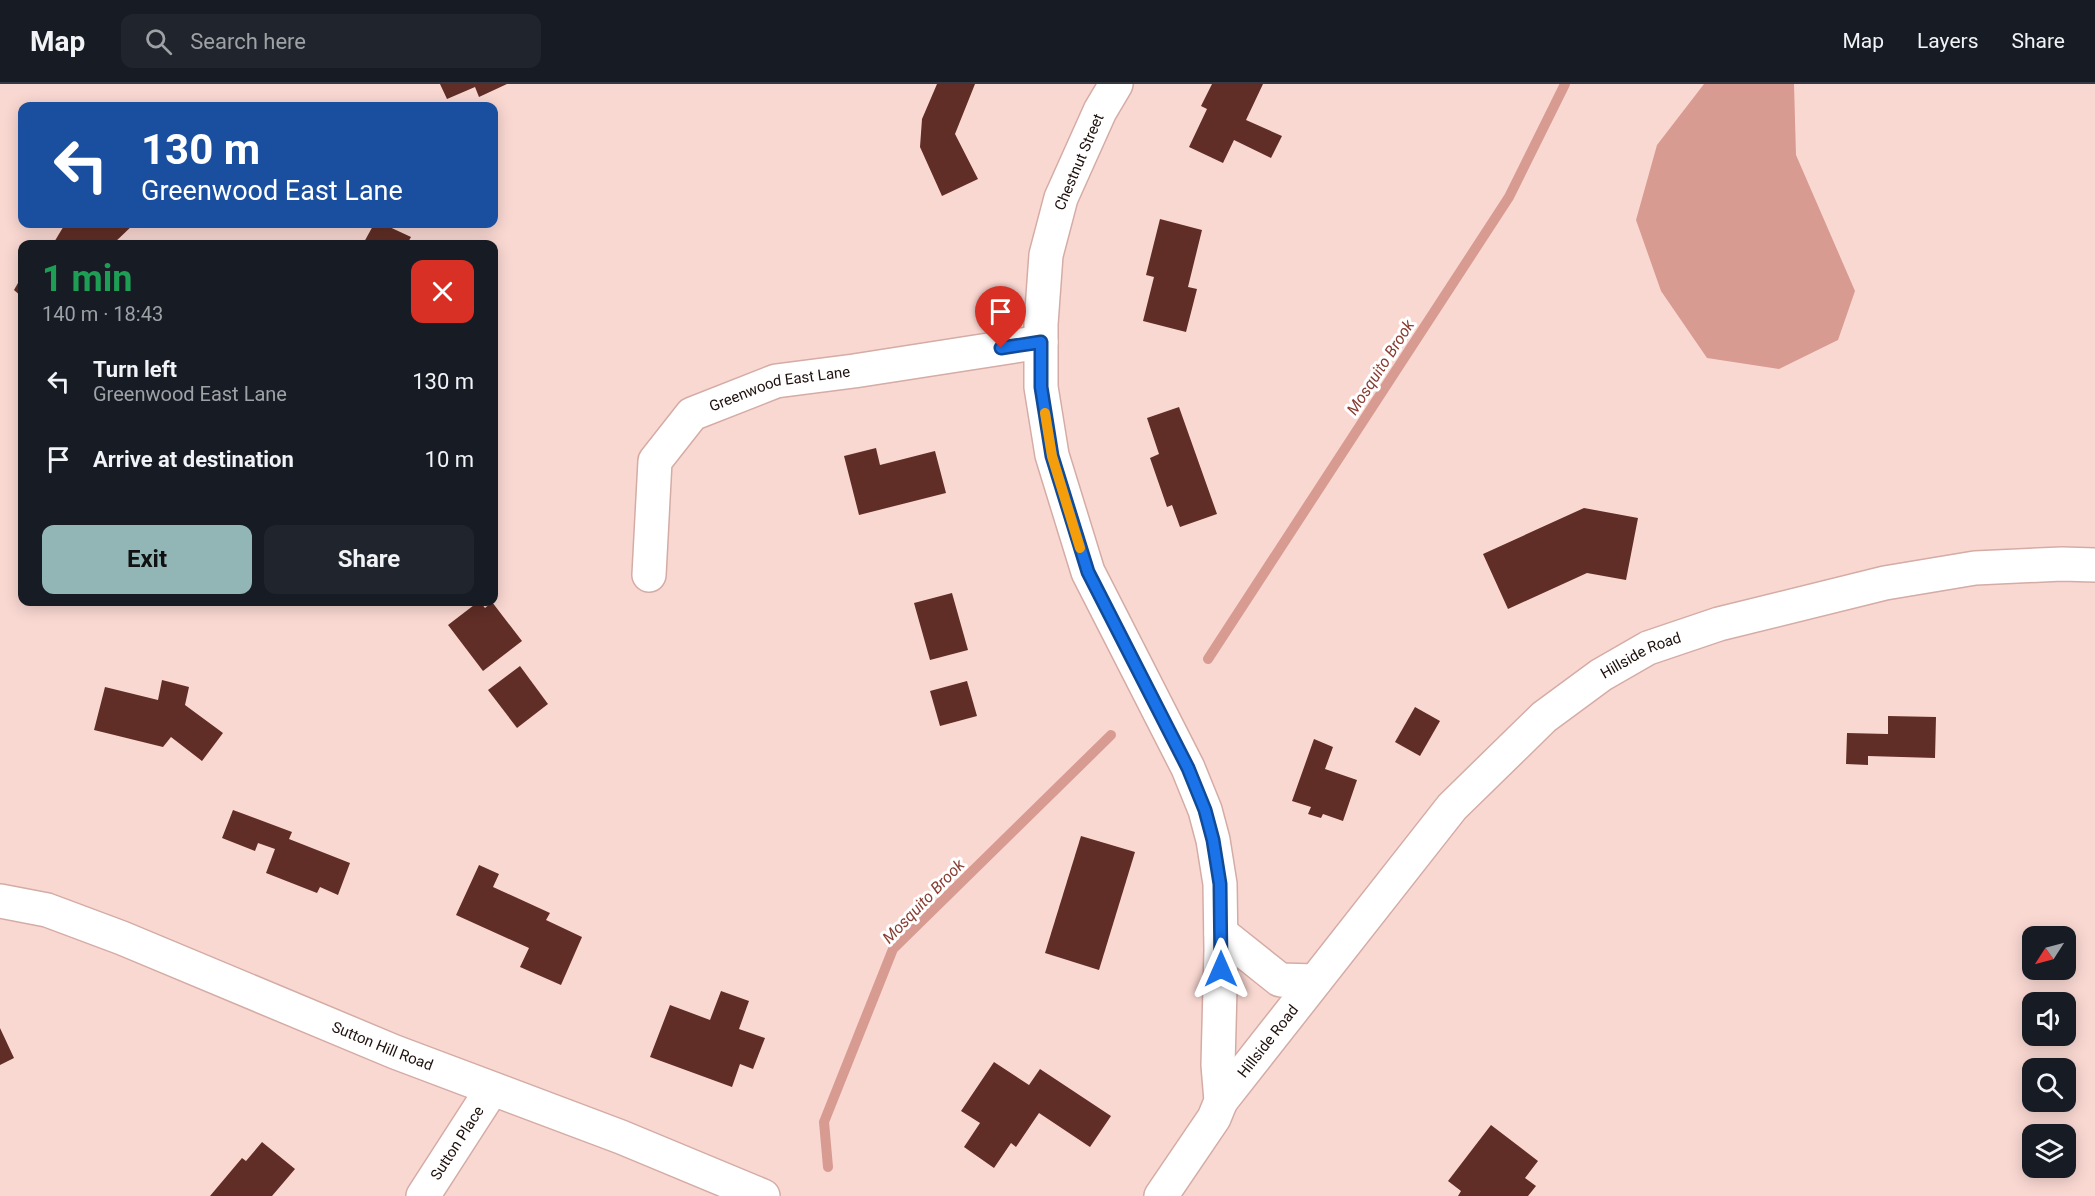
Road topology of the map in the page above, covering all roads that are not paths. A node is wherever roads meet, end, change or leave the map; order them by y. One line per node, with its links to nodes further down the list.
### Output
1 (1116, 84): 2 (street, Chestnut Street)
2 (1041, 342): 4 (street, Greenwood East Lane); 6 (street, Chestnut Street)
3 (2095, 565): 7 (street, Hillside Road)
4 (650, 576)
5 (0, 902): 8 (street, Sutton Hill Road)
6 (1221, 933): 7 (street, Hillside Road); 9 (street, Chestnut Street)
7 (1315, 981): 9 (street, Hillside Road)
8 (492, 1089): 10 (street, Sutton Place); 11 (street, Sutton Hill Road)
9 (1221, 1101): 12 (street)
10 (423, 1196)
11 (763, 1196)
12 (1161, 1196)

